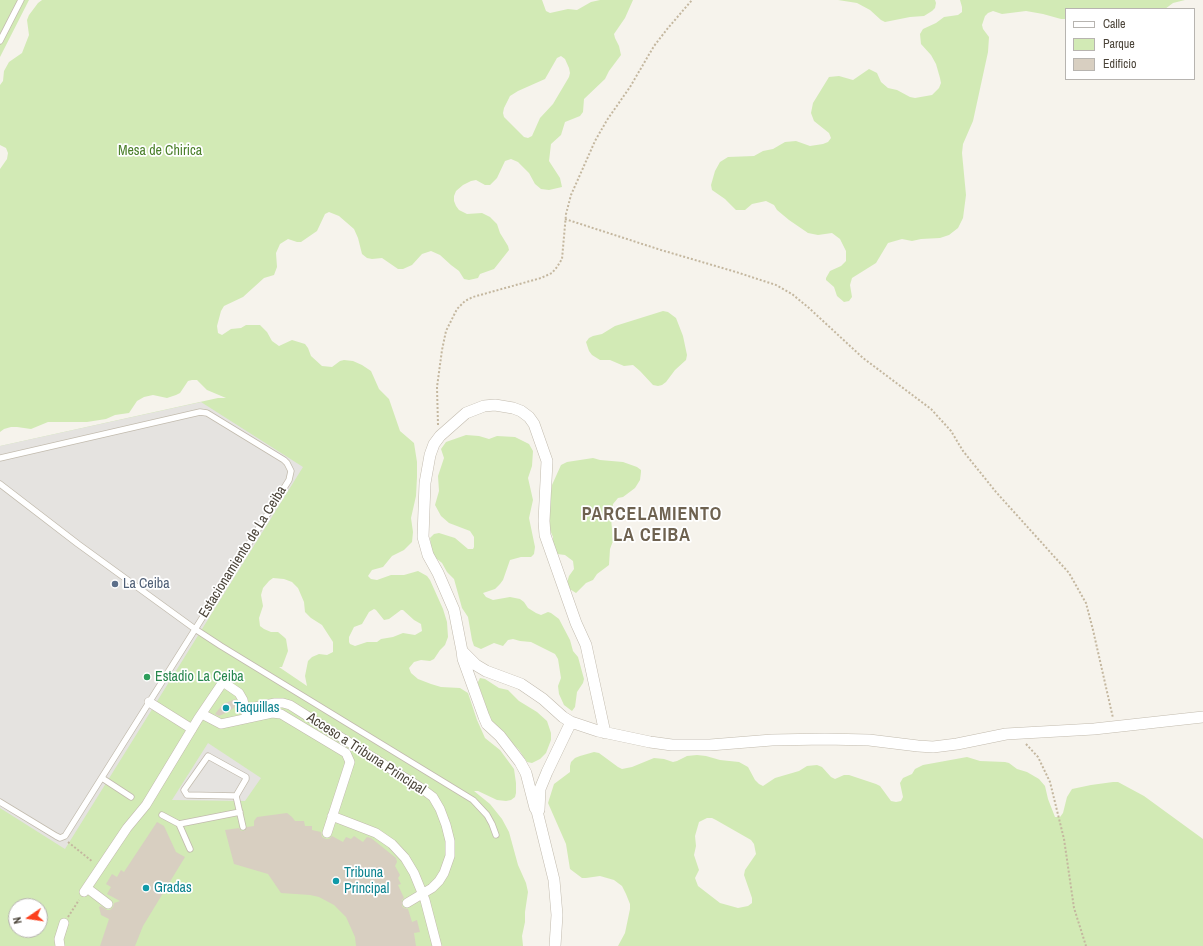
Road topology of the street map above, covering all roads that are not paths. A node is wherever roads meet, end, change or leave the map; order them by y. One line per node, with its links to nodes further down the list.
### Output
1 (21, 0): 2 (lane)
2 (0, 41)
3 (0, 458): 5 (lane, Estacionamiento de La Ceiba)
4 (0, 484): 5 (lane)
5 (195, 629): 7 (lane, Estacionamiento de La Ceiba); 26 (lane)
6 (462, 651): 12 (street); 14 (street); 19 (street)
7 (149, 702): 13 (street); 15 (lane, Estacionamiento de La Ceiba)
8 (245, 709): 9 (street); 11 (street); 28 (street, Acceso a Tribuna Principal)
9 (202, 714): 11 (street, Acceso a Tribuna Principal); 13 (street)
10 (1203, 717): 14 (street)
11 (247, 718): 22 (street, Acceso a Tribuna Principal)
12 (571, 722): 14 (street); 19 (street)
13 (192, 729): 30 (street)
14 (606, 732)
15 (102, 778): 17 (lane); 18 (lane, Estacionamiento de La Ceiba)
16 (236, 796): 16 (lane); 20 (lane)
17 (131, 797)
18 (0, 802)
19 (537, 811): 34 (street)
20 (240, 812): 23 (lane); 24 (lane)
21 (162, 815): 23 (lane)
22 (332, 816): 25 (street, Acceso a Tribuna Principal); 28 (street)
23 (179, 824): 27 (lane)
24 (243, 827)
25 (327, 833)
26 (496, 835)
27 (190, 850)
28 (423, 894): 29 (street, Acceso a Tribuna Principal); 33 (street)
29 (407, 903)
30 (108, 904)
31 (64, 923): 32 (street)
32 (60, 946)
33 (437, 946)
34 (555, 946)

